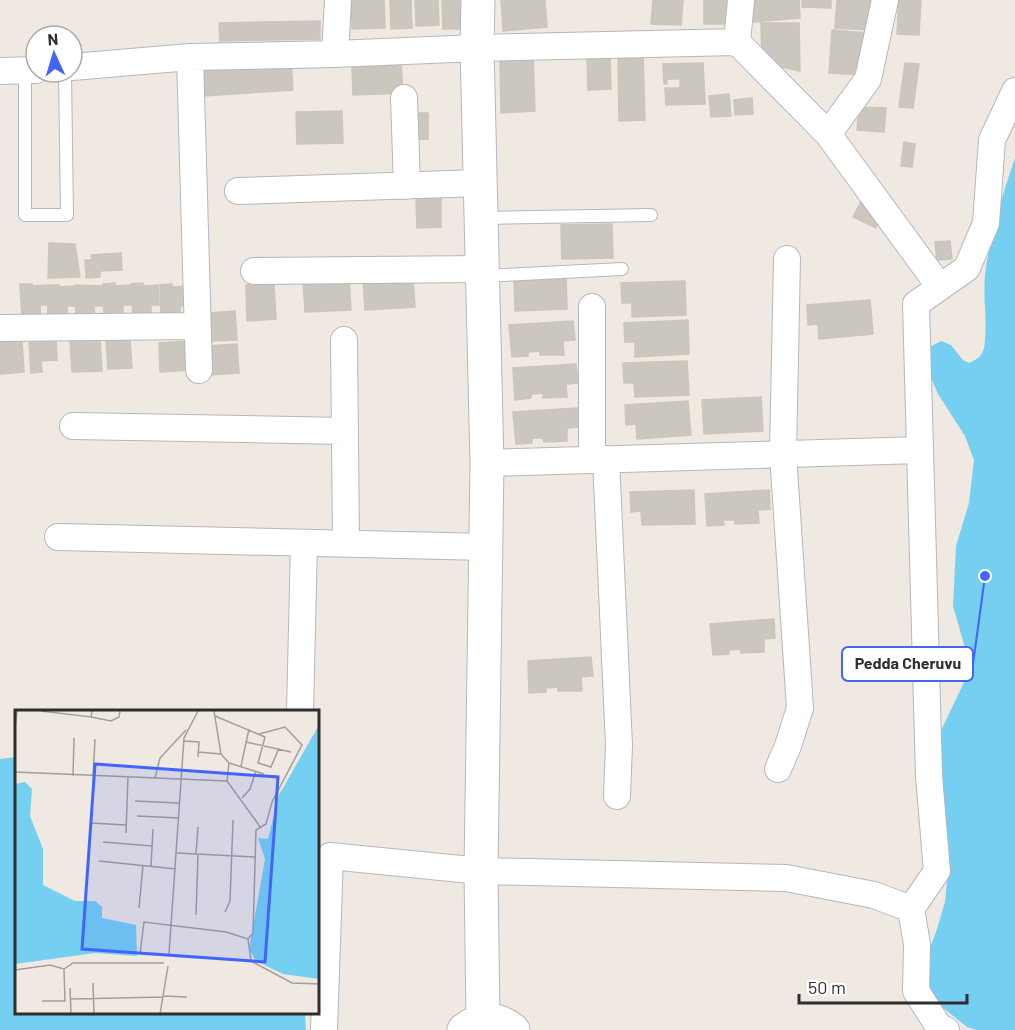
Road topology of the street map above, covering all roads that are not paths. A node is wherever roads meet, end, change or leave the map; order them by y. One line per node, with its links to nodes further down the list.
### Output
1 (338, 0): 7 (street)
2 (478, 0): 6 (street)
3 (741, 0): 5 (street)
4 (885, 0): 16 (street)
5 (737, 42): 6 (street); 16 (street)
6 (477, 48): 7 (street); 17 (street)
7 (335, 54): 8 (street)
8 (190, 57): 9 (street); 28 (street)
9 (84, 66)
10 (24, 70): 11 (street)
11 (0, 71)
12 (31, 84): 13 (lane)
13 (66, 84)
14 (1015, 91): 26 (street)
15 (404, 98): 18 (street)
16 (828, 134): 26 (street)
17 (480, 183): 18 (street); 21 (street)
18 (406, 186): 19 (street)
19 (238, 191)
20 (651, 215): 21 (lane)
21 (481, 218): 25 (street)
22 (787, 259): 35 (street)
23 (622, 268): 25 (lane)
24 (254, 271): 25 (street)
25 (482, 272): 37 (street)
26 (940, 287): 34 (street)
27 (591, 307): 36 (street)
28 (197, 326): 29 (street); 31 (street)
29 (0, 328)
30 (344, 340): 33 (street)
31 (199, 370)
32 (73, 426): 33 (street)
33 (345, 431): 40 (street)
34 (920, 450): 35 (street); 46 (street)
35 (783, 454): 36 (street); 43 (street)
36 (599, 460): 37 (street); 44 (street)
37 (487, 463): 41 (street)
38 (58, 537): 39 (street)
39 (304, 543): 40 (street); 42 (street)
40 (346, 543): 41 (street)
41 (486, 547): 45 (street)
42 (300, 710)
43 (778, 769)
44 (617, 796)
45 (482, 871): 46 (street); 47 (street); 48 (street)
46 (911, 909): 49 (street)
47 (487, 1027)
48 (324, 1030)
49 (946, 1030)

